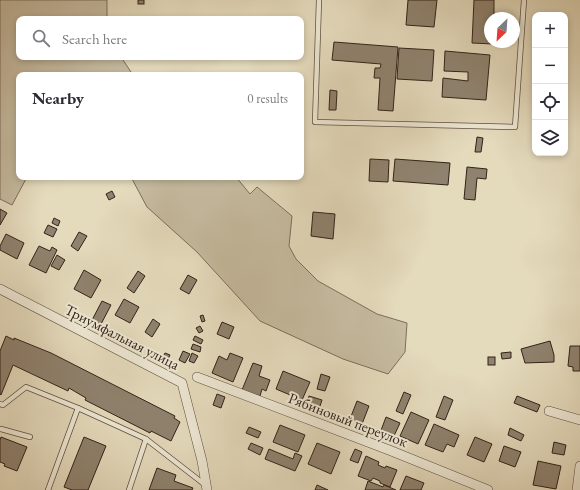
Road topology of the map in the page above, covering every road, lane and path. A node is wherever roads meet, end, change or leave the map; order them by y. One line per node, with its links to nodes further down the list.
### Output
1 (319, 0): 2 (lane)
2 (524, 0)
3 (0, 289): 13 (street, Триумфальная улица)
4 (197, 377): 16 (street, Рябиновый переулок)
5 (0, 404): 6 (lane)
6 (78, 408): 11 (lane); 14 (lane)
7 (549, 411): 8 (street)
8 (580, 420)
9 (0, 429): 10 (lane)
10 (30, 437)
11 (146, 439): 13 (lane); 15 (lane)
12 (580, 466): 17 (street)
13 (206, 488)
14 (48, 490)
15 (129, 490)
16 (488, 490)
17 (577, 490)

